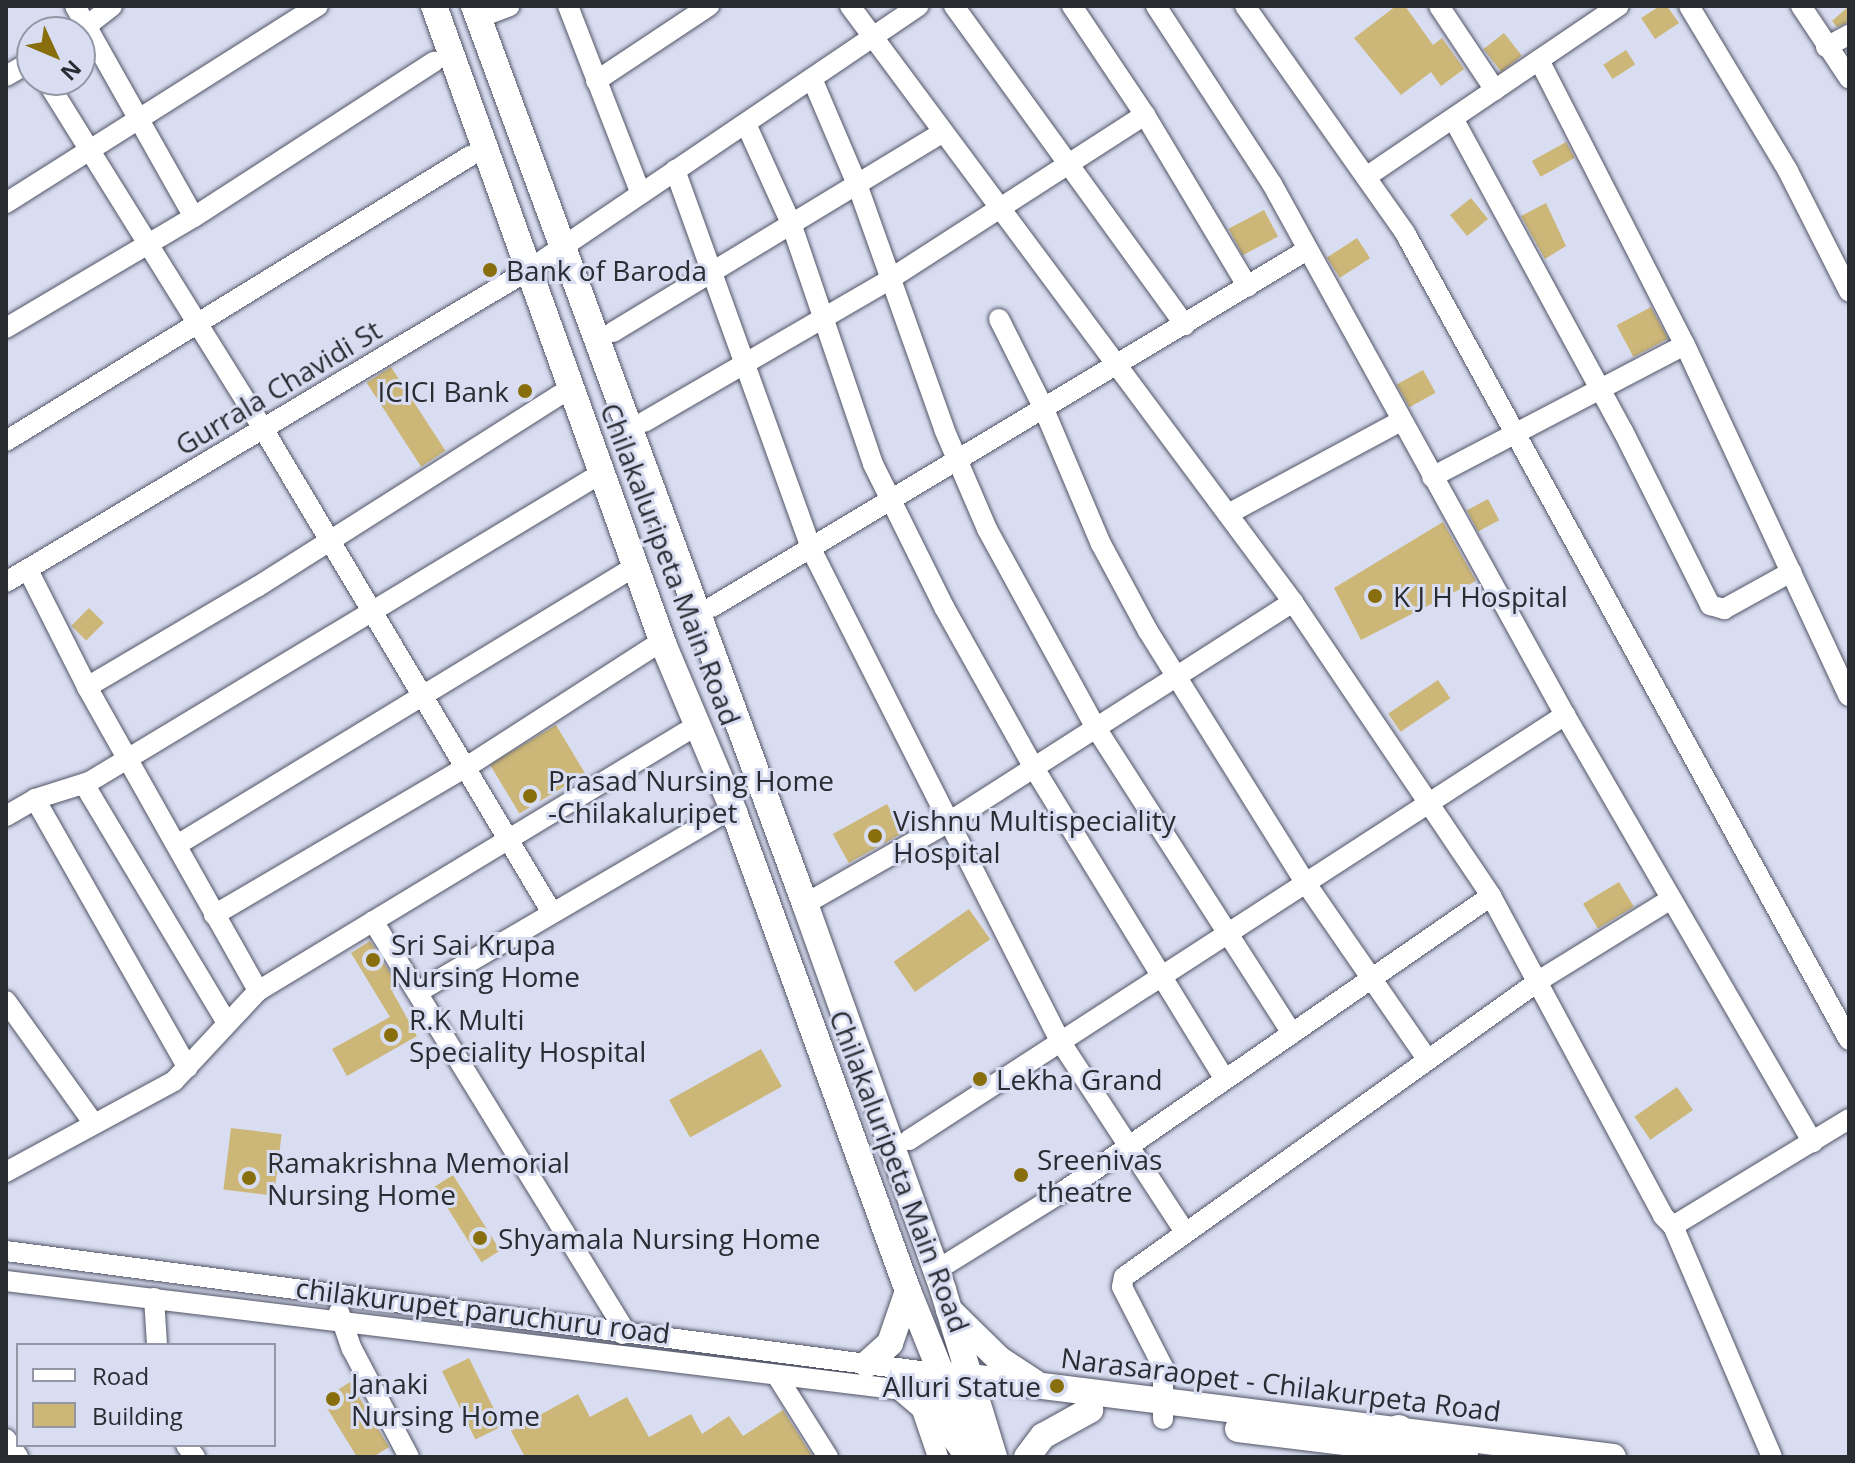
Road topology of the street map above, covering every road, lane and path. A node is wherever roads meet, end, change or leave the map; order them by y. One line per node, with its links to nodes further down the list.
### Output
1 (112, 6): 18 (street)
2 (318, 6): 31 (street)
3 (434, 6): 49 (main road, Chilakaluripeta Main Road)
4 (510, 6): 16 (street)
5 (568, 6): 26 (street)
6 (709, 6): 26 (street)
7 (850, 6): 20 (street)
8 (919, 6): 20 (street, Gurrala Chavidi St)
9 (954, 6): 37 (street)
10 (1072, 6): 30 (street)
11 (1156, 6): 48 (street)
12 (1439, 6): 28 (street)
13 (1689, 6): 53 (street)
14 (1801, 6): 21 (street)
15 (1610, 9): 23 (street)
16 (482, 10): 46 (main road, Chilakaluripeta Main Road)
17 (1256, 10): 39 (street)
18 (96, 19)
19 (1849, 35): 21 (street)
20 (875, 37): 27 (street, Gurrala Chavidi St); 34 (street)
21 (1826, 47): 25 (street)
22 (96, 48): 31 (street)
23 (1539, 60): 28 (street); 60 (street)
24 (434, 62): 44 (street)
25 (1849, 78)
26 (596, 81): 41 (street)
27 (813, 81): 33 (street, Gurrala Chavidi St); 40 (street)
28 (1495, 90): 32 (street)
29 (56, 96): 35 (street)
30 (1145, 115): 37 (street); 52 (street)
31 (140, 120): 35 (street); 44 (street)
32 (1454, 120): 39 (street); 63 (street)
33 (746, 124): 38 (street, Gurrala Chavidi St); 45 (street)
34 (940, 134): 40 (street); 43 (street)
35 (91, 151): 42 (street); 47 (street)
36 (470, 156): 57 (street)
37 (1072, 167): 43 (street); 56 (street)
38 (675, 170): 41 (street, Gurrala Chavidi St); 50 (street)
39 (1366, 177): 69 (street)
40 (857, 184): 45 (street); 51 (street)
41 (640, 192): 46 (street, Gurrala Chavidi St)
42 (6, 203)
43 (1001, 211): 51 (street); 62 (street)
44 (194, 217): 47 (street)
45 (791, 223): 50 (street); 54 (street)
46 (569, 240): 49 (street, Gurrala Chavidi St); 106 (main road, Chilakaluripeta Main Road)
47 (148, 245): 57 (street); 58 (street)
48 (1307, 250): 52 (street); 66 (street)
49 (527, 271): 68 (street, Gurrala Chavidi St); 136 (main road, Chilakaluripeta Main Road)
50 (711, 271): 59 (street); 61 (street)
51 (887, 281): 54 (street); 71 (street)
52 (1248, 287): 56 (street)
53 (1849, 291)
54 (823, 318): 61 (street); 74 (street)
55 (999, 319): 65 (street)
56 (1185, 325): 62 (street)
57 (196, 326): 68 (street); 70 (street)
58 (6, 328)
59 (613, 332)
60 (1685, 345): 63 (street); 79 (street)
61 (743, 365): 67 (street); 77 (street)
62 (1119, 366): 65 (street); 75 (street)
63 (1600, 387): 69 (street); 79 (street)
64 (560, 395): 76 (street)
65 (1043, 407): 71 (street); 85 (street)
66 (1401, 421): 72 (street); 75 (street)
67 (644, 422)
68 (262, 427): 76 (street); 80 (street, Gurrala Chavidi St)
69 (1517, 430): 72 (street); 119 (street)
70 (6, 441)
71 (957, 464): 74 (street); 90 (street)
72 (1432, 477): 89 (street)
73 (590, 480): 83 (street)
74 (891, 500): 77 (street); 94 (street)
75 (1228, 514): 81 (street)
76 (328, 542): 83 (street); 86 (street)
77 (812, 551): 82 (street); 100 (street)
78 (626, 572): 88 (street)
79 (1791, 572): 87 (street)
80 (13, 575): 86 (street)
81 (1293, 602): 85 (street); 97 (street)
82 (712, 607)
83 (371, 614): 88 (street); 92 (street)
84 (653, 647): 93 (street)
85 (1176, 677): 90 (street); 103 (street)
86 (87, 687): 92 (street)
87 (1849, 696)
88 (421, 697): 93 (street); 102 (street)
89 (1565, 715): 97 (street); 105 (street)
90 (1096, 728): 94 (street); 110 (street)
91 (685, 732): 101 (street)
92 (131, 757): 95 (street); 102 (street)
93 (465, 768): 101 (street); 108 (street)
94 (1034, 768): 100 (street); 111 (street)
95 (84, 784): 96 (street); 117 (street)
96 (35, 799): 98 (street); 122 (street)
97 (1429, 803): 103 (street); 104 (street)
98 (6, 816)
99 (716, 818): 107 (street)
100 (952, 820): 106 (street); 120 (street)
101 (510, 840): 107 (street); 109 (street)
102 (177, 845): 108 (street)
103 (1305, 882): 110 (street); 112 (street)
104 (1491, 896): 112 (street); 113 (street)
105 (1671, 899): 113 (street); 127 (street)
106 (805, 904): 139 (main road, Chilakaluripeta Main Road)
107 (551, 911): 115 (street)
108 (214, 915): 114 (street)
109 (373, 921): 114 (street); 115 (street)
110 (1227, 933): 111 (street); 118 (street)
111 (1162, 975): 120 (street); 123 (street)
112 (1371, 979): 118 (street); 121 (street)
113 (1540, 980): 121 (street); 130 (street)
114 (258, 991): 117 (street)
115 (418, 992): 141 (street)
116 (6, 1001): 125 (street)
117 (226, 1021): 122 (street)
118 (1290, 1030): 123 (street)
119 (1849, 1040)
120 (1060, 1041): 126 (street); 128 (street)
121 (1427, 1059): 131 (street)
122 (188, 1068): 125 (street)
123 (1223, 1076): 128 (street)
124 (1849, 1119): 127 (street)
125 (94, 1124): 129 (street)
126 (909, 1140)
127 (1813, 1142): 130 (street)
128 (1124, 1146): 131 (street); 133 (street)
129 (6, 1172)
130 (1673, 1226): 162 (street)
131 (1185, 1232): 150 (street)
132 (7, 1246): 134 (street); 137 (street, chilakurupet paruchuru road)
133 (937, 1270)
134 (6, 1275)
135 (6, 1281): 138 (street, chilakurupet paruchuru road)
136 (908, 1291): 144 (main road); 146 (main road, Chilakaluripeta Main Road)
137 (337, 1292): 140 (street); 141 (street, chilakurupet paruchuru road)
138 (154, 1298): 140 (street, chilakurupet paruchuru road); 142 (street)
139 (949, 1310): 146 (main road, Chilakaluripeta Main Road); 147 (main road)
140 (340, 1321): 143 (street, chilakurupet paruchuru road); 154 (street)
141 (623, 1328): 143 (street); 144 (street, chilakurupet paruchuru road)
142 (157, 1343)
143 (618, 1354): 145 (street, chilakurupet paruchuru road)
144 (867, 1364): 146 (street, chilakurupet paruchuru road)
145 (777, 1376): 148 (street, chilakurupet paruchuru road); 155 (street)
146 (959, 1386): 147 (main road, Narasaraopet - Chilakurpeta Road); 148 (street, chilakurupet paruchuru road); 149 (main road, Narasaraopet - Chilakurpeta Road); 157 (main road, Chilakaluripeta Main Road); 158 (main road, Chilakaluripeta Main Road)
147 (1044, 1388): 150 (main road, Narasaraopet - Chilakurpeta Road)
148 (911, 1395): 156 (street); 157 (main road)
149 (1090, 1410): 150 (main road, Narasaraopet - Chilakurpeta Road); 159 (main road)
150 (1165, 1410): 152 (main road, Narasaraopet - Chilakurpeta Road)
151 (6, 1439): 153 (street)
152 (1405, 1446): 160 (main road, Narasaraopet - Chilakurpeta Road); 161 (main road, Narasaraopet - Chilakurpeta Road)
153 (18, 1457)
154 (409, 1457)
155 (828, 1457)
156 (938, 1457)
157 (972, 1457)
158 (994, 1457)
159 (1027, 1457)
160 (1465, 1457)
161 (1613, 1457)
162 (1772, 1457)

